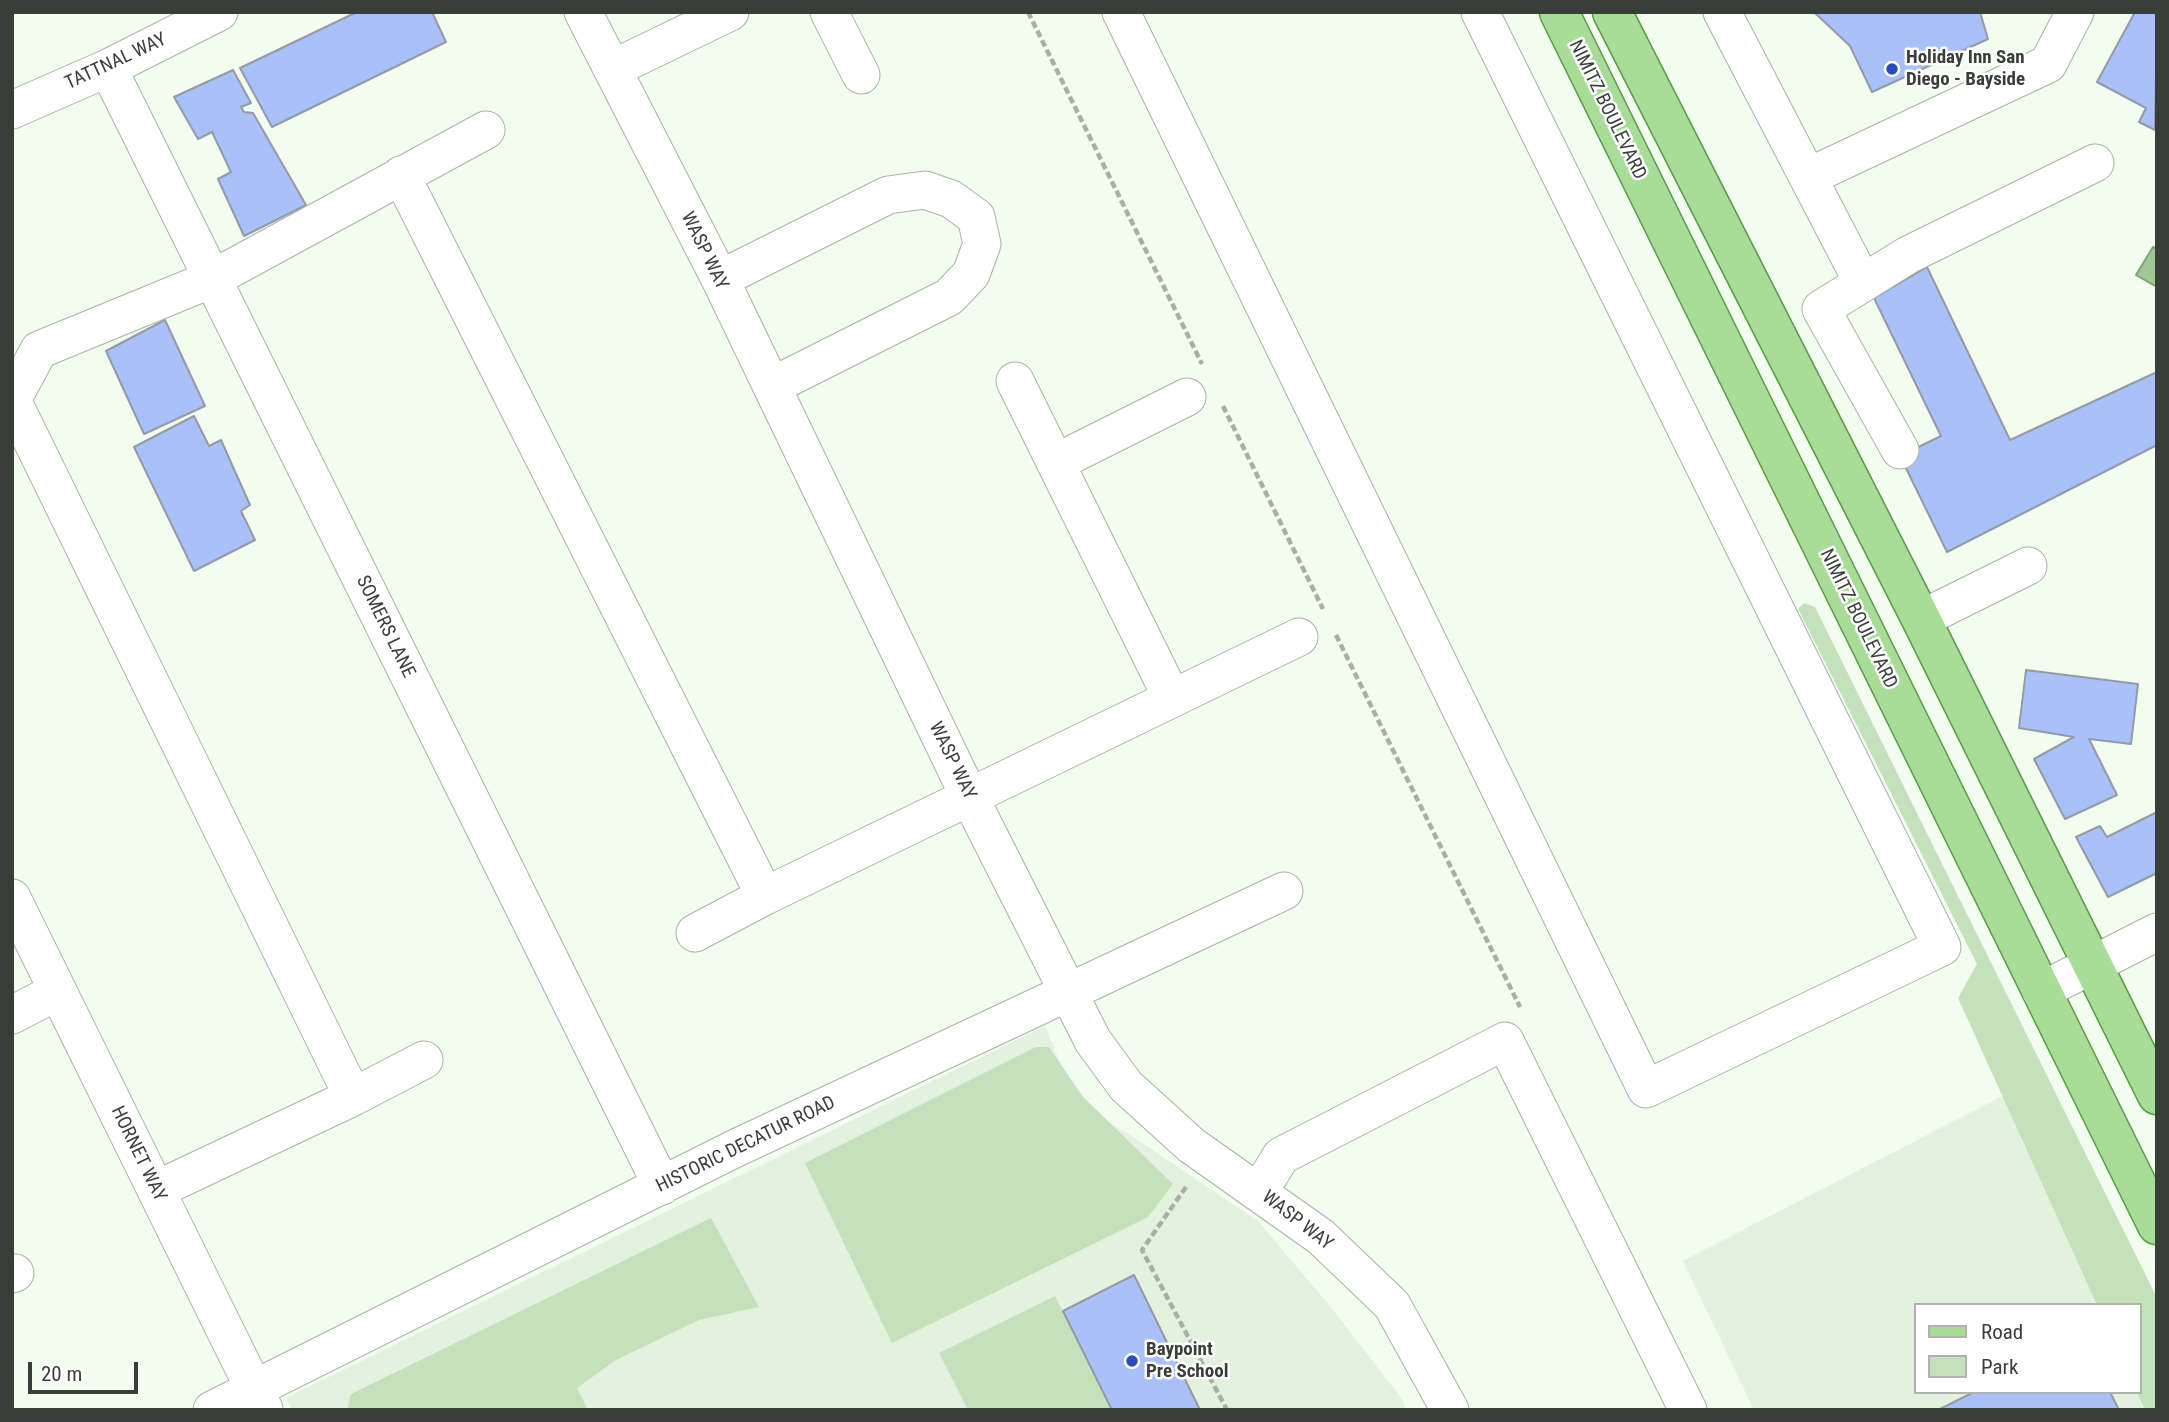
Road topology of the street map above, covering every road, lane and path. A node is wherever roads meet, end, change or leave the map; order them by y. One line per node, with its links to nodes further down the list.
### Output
1 (219, 12): 12 (street, TATTNAL WAY)
2 (583, 12): 13 (street, WASP WAY)
3 (730, 12): 13 (street)
4 (830, 12): 14 (street)
5 (1028, 12): 25 (path)
6 (1121, 12): 7 (street)
7 (1480, 12)
8 (1559, 12): 42 (main road, NIMITZ BOULEVARD)
9 (1612, 12): 31 (main road)
10 (1722, 12): 19 (street)
11 (2075, 12): 19 (street)
12 (107, 68): 15 (street, TATTNAL WAY); 20 (street, SOMERS LANE)
13 (612, 69): 21 (street, WASP WAY)
14 (861, 75)
15 (12, 110)
16 (486, 131): 18 (street)
17 (2095, 163): 22 (street)
18 (401, 175): 20 (street); 36 (street)
19 (1808, 177): 22 (street)
20 (212, 279): 26 (street); 49 (street, SOMERS LANE)
21 (720, 279): 24 (street, WASP WAY); 24 (street)
22 (1863, 283): 27 (street)
23 (1015, 381): 28 (street)
24 (772, 386): 34 (street, WASP WAY)
25 (1204, 390): 28 (street); 30 (path)
26 (12, 400): 48 (street)
27 (1900, 450)
28 (1057, 462): 33 (street)
29 (2028, 566): 31 (street)
30 (1324, 611)
31 (1921, 619): 40 (main road)
32 (1315, 630): 33 (street); 44 (path)
33 (1172, 698): 34 (street)
34 (969, 796): 36 (street); 43 (street, WASP WAY)
35 (1284, 891): 43 (street, HISTORIC DECATUR ROAD)
36 (765, 896): 39 (street)
37 (12, 898): 41 (street, HORNET WAY)
38 (2157, 932): 40 (street)
39 (695, 933)
40 (2093, 964): 42 (street); 47 (main road)
41 (58, 990): 45 (street); 51 (street, HORNET WAY)
42 (2041, 990): 53 (main road, NIMITZ BOULEVARD)
43 (1068, 995): 49 (street, HISTORIC DECATUR ROAD); 52 (street, WASP WAY)
44 (1521, 1010)
45 (12, 1015)
46 (424, 1060): 48 (street)
47 (2157, 1095)
48 (353, 1097): 51 (street)
49 (662, 1186): 54 (street, HISTORIC DECATUR ROAD)
50 (1186, 1186): 56 (path)
51 (156, 1191): 54 (street, HORNET WAY)
52 (1259, 1192): 57 (street, WASP WAY); 58 (street)
53 (2157, 1225)
54 (259, 1399): 55 (street, HISTORIC DECATUR ROAD)
55 (212, 1410)
56 (1227, 1410)
57 (1450, 1410)
58 (1688, 1410)

